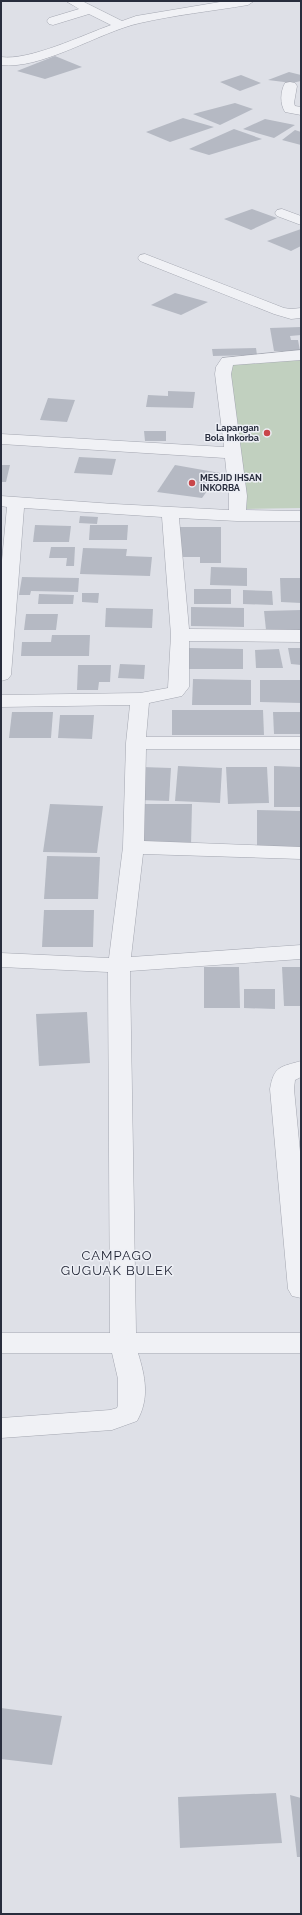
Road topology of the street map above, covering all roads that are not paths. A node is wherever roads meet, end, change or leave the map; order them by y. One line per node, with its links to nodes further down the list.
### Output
1 (72, 1): 3 (street)
2 (248, 1): 5 (street)
3 (90, 10): 4 (street); 5 (street)
4 (53, 21)
5 (121, 25): 6 (street)
6 (1, 61)
7 (290, 86): 8 (street)
8 (301, 111)
9 (282, 213): 10 (street)
10 (301, 221)
11 (145, 258): 12 (street)
12 (301, 313)
13 (301, 355): 15 (street)
14 (1, 439): 15 (street)
15 (234, 453): 18 (street)
16 (9, 501): 17 (street); 22 (street)
17 (170, 513): 18 (street); 20 (street)
18 (237, 516): 19 (street)
19 (301, 516)
20 (180, 635): 21 (street); 23 (street)
21 (301, 636)
22 (1, 675)
23 (140, 699): 24 (street); 25 (street)
24 (1, 701)
25 (136, 743): 26 (street); 27 (street)
26 (301, 743)
27 (133, 847): 28 (street); 31 (street)
28 (301, 853)
29 (301, 952): 31 (street)
30 (1, 960): 31 (street)
31 (119, 965): 36 (street)
32 (301, 1069): 33 (street)
33 (301, 1289)
34 (1, 1343): 36 (street)
35 (301, 1343): 36 (street)
36 (123, 1344): 37 (street)
37 (1, 1428)

